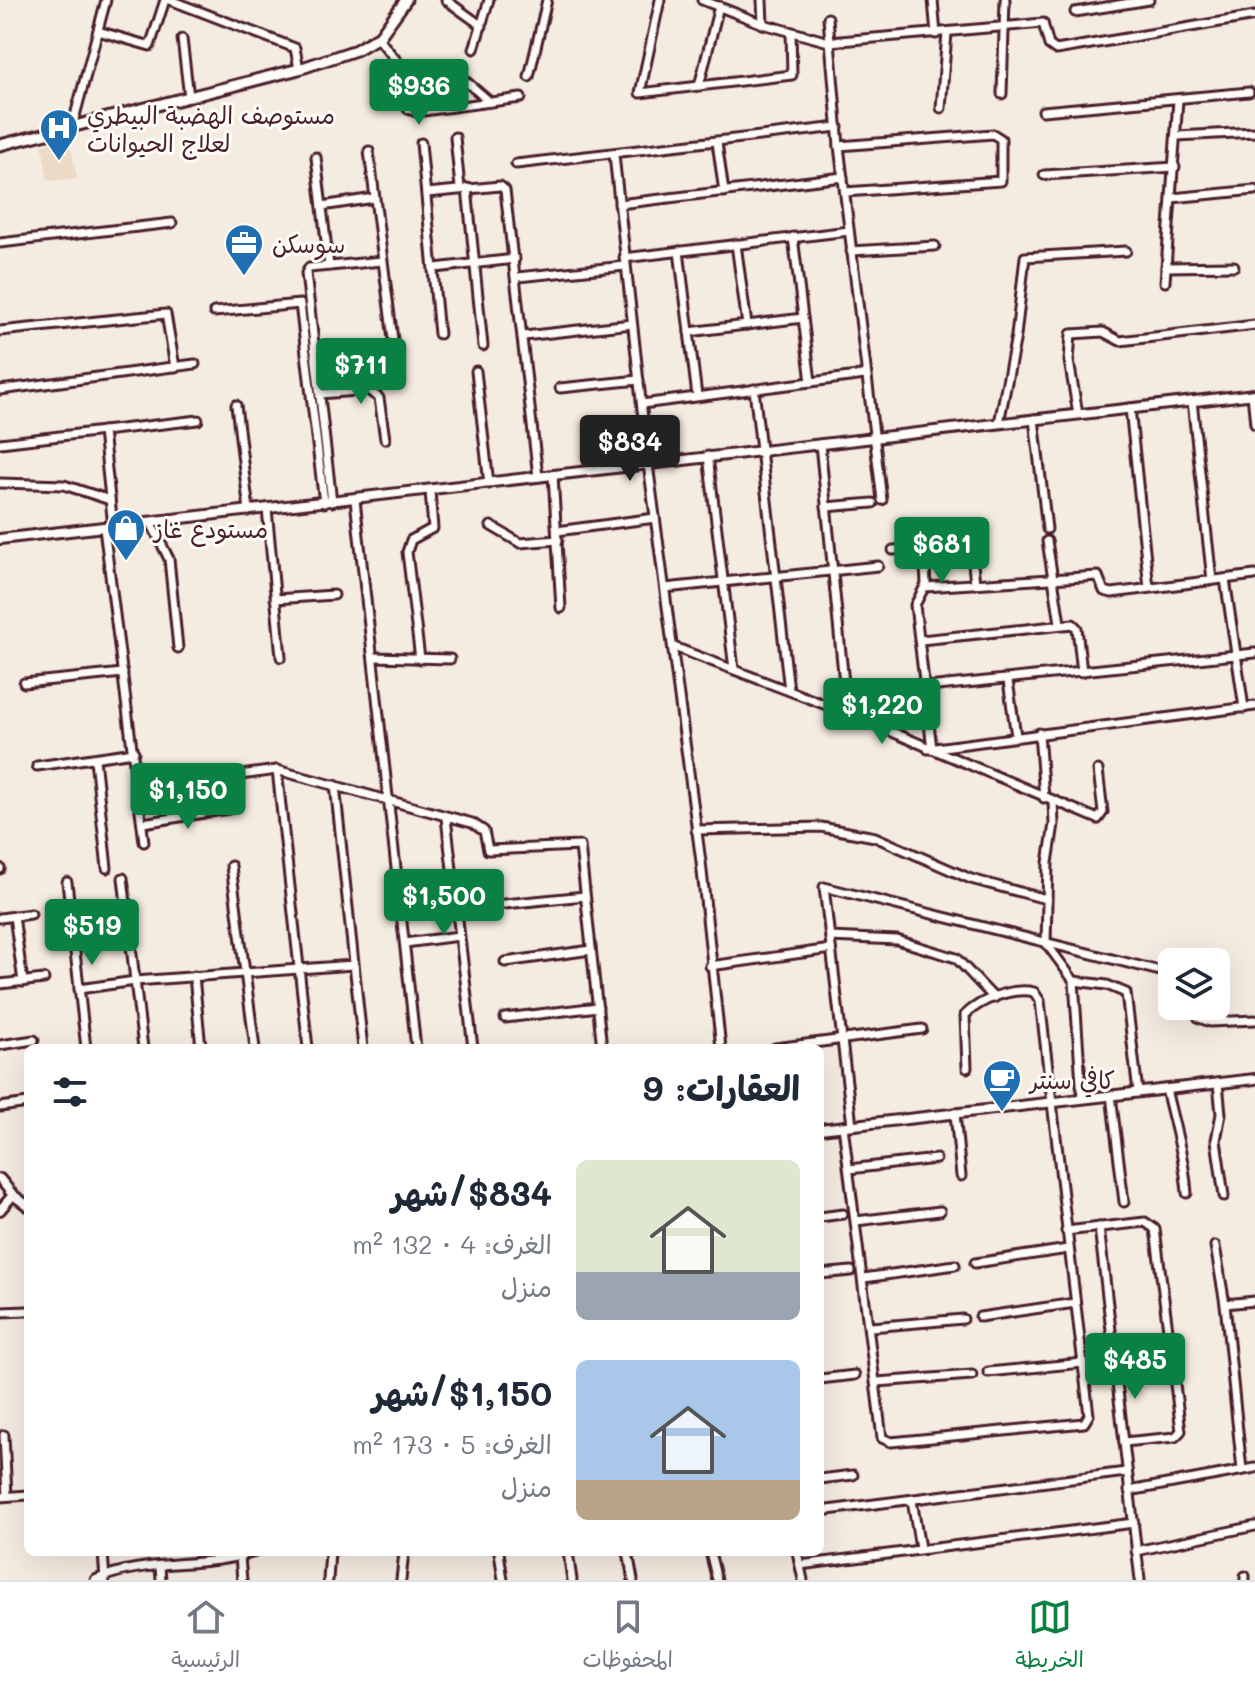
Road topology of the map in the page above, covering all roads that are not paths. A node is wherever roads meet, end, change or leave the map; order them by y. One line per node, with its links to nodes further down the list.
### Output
1 (106, 0): 20 (street)
2 (168, 0): 20 (street); 29 (street)
3 (406, 0): 24 (main road)
4 (446, 0): 19 (street)
5 (489, 0): 19 (street)
6 (547, 0): 30 (street)
7 (660, 0): 31 (street)
8 (702, 0): 13 (street)
9 (762, 0): 17 (street)
10 (933, 0): 23 (street)
11 (1005, 0): 18 (street)
12 (1149, 0): 14 (street)
13 (719, 6): 17 (street); 31 (street)
14 (1075, 12)
15 (1255, 16): 18 (street)
16 (828, 18): 26 (street)
17 (763, 24): 21 (street)
18 (1005, 24): 22 (street); 33 (street)
19 (482, 26): 27 (street)
20 (98, 31): 40 (street)
21 (791, 32): 26 (street); 31 (street)
22 (947, 33): 23 (street); 38 (street)
23 (936, 34): 26 (street)
24 (378, 38): 29 (main road); 37 (street)
25 (182, 39): 34 (street)
26 (829, 42): 41 (street)
27 (474, 49)
28 (448, 66): 37 (street)
29 (299, 69): 34 (main road)
30 (529, 77)
31 (699, 86)
32 (1249, 92): 36 (street)
33 (1002, 94)
34 (189, 97): 40 (main road)
35 (521, 98): 37 (street)
36 (1178, 100): 39 (street); 43 (street)
37 (490, 102)
38 (941, 108)
39 (1043, 111)
40 (72, 127): 47 (main road)
41 (838, 127): 45 (street); 48 (street)
42 (1255, 132): 43 (street)
43 (1177, 136): 53 (street)
44 (455, 137): 56 (street)
45 (717, 142): 50 (street); 58 (street)
46 (421, 143): 60 (street)
47 (0, 145)
48 (839, 146): 55 (street); 59 (street)
49 (369, 151): 61 (street)
50 (614, 155): 52 (street); 63 (street)
51 (316, 157): 64 (street)
52 (516, 164)
53 (1175, 167): 54 (street); 62 (street)
54 (1044, 175)
55 (843, 177): 58 (street); 59 (street)
56 (463, 188): 60 (street); 74 (street); 77 (street)
57 (1255, 190): 62 (street)
58 (724, 192): 63 (street)
59 (845, 192): 66 (street)
60 (427, 193): 81 (street)
61 (374, 198): 64 (street); 75 (street)
62 (1172, 198): 80 (street)
63 (619, 204): 76 (street)
64 (322, 206): 78 (street)
65 (172, 223): 68 (street)
66 (849, 231): 67 (street); 72 (street)
67 (793, 237): 69 (street); 85 (street)
68 (0, 243)
69 (736, 244): 71 (street); 87 (street)
70 (935, 246): 72 (street)
71 (679, 251): 76 (street); 90 (street)
72 (851, 251): 98 (street)
73 (1126, 251): 114 (street)
74 (515, 259): 77 (street); 82 (street)
75 (382, 261): 78 (street); 96 (street)
76 (624, 262): 82 (street); 86 (street)
77 (474, 264): 81 (street); 93 (street)
78 (329, 266): 104 (street)
79 (1234, 266): 80 (street)
80 (1166, 267): 83 (street)
81 (435, 268): 91 (street)
82 (518, 277): 92 (street)
83 (1165, 282)
84 (214, 312): 132 (street)
85 (803, 318): 87 (street); 100 (street)
86 (632, 324): 92 (street); 99 (street)
87 (747, 325): 90 (street)
88 (1255, 325): 111 (street)
89 (0, 331): 95 (street)
90 (689, 332): 106 (street)
91 (439, 334)
92 (524, 336): 125 (street)
93 (483, 346)
94 (195, 364): 95 (street)
95 (175, 367): 103 (street)
96 (397, 371)
97 (476, 371): 127 (street)
98 (865, 375): 100 (street); 118 (street)
99 (639, 380): 101 (street); 108 (street)
100 (811, 382): 102 (street)
101 (560, 388)
102 (754, 389): 106 (street); 121 (street)
103 (0, 390)
104 (320, 394): 117 (street); 132 (street)
105 (1253, 394): 107 (street); 115 (street)
106 (697, 396): 108 (street)
107 (1192, 401): 110 (street); 156 (street)
108 (642, 404): 123 (street)
109 (236, 405): 136 (street)
110 (1130, 408): 111 (street); 161 (street)
111 (1078, 414): 112 (street)
112 (1034, 419): 114 (street); 141 (street)
113 (198, 420): 116 (street)
114 (999, 423): 118 (street)
115 (1255, 424)
116 (103, 431): 119 (street); 129 (street)
117 (385, 439)
118 (873, 439): 120 (street); 131 (street)
119 (0, 443)
120 (820, 444): 121 (street); 134 (street)
121 (763, 450): 122 (street); 152 (street)
122 (708, 456): 123 (street); 157 (street)
123 (648, 464): 124 (street); 137 (street)
124 (553, 475): 125 (street); 143 (street)
125 (538, 477): 127 (street)
126 (0, 483): 129 (street)
127 (489, 484): 128 (street)
128 (430, 491): 130 (street); 173 (street)
129 (110, 500): 140 (street)
130 (355, 500): 132 (street); 172 (street)
131 (882, 500)
132 (328, 503): 135 (street)
133 (873, 503): 134 (street)
134 (826, 507): 151 (street)
135 (267, 509): 136 (street); 163 (street)
136 (249, 511): 138 (street)
137 (655, 518): 143 (street); 160 (street)
138 (151, 523): 140 (street); 168 (street)
139 (491, 526): 145 (street)
140 (108, 528): 144 (street); 177 (street)
141 (1047, 529)
142 (923, 530): 147 (street)
143 (557, 531): 145 (street)
144 (0, 539)
145 (558, 540): 164 (street)
146 (1047, 541): 154 (street)
147 (924, 548): 148 (street); 159 (street)
148 (893, 550)
149 (972, 554): 158 (street)
150 (878, 566): 151 (street)
151 (832, 569): 152 (street); 184 (street)
152 (777, 574): 157 (street); 181 (street)
153 (1255, 575): 155 (street)
154 (1052, 578): 158 (street); 161 (street); 165 (street)
155 (1225, 579): 156 (street); 170 (street)
156 (1212, 580): 161 (street)
157 (722, 581): 160 (street); 175 (street)
158 (975, 584): 159 (street)
159 (925, 587): 166 (street)
160 (665, 588): 167 (street)
161 (1149, 588)
162 (334, 595): 163 (street)
163 (275, 599): 171 (street)
164 (561, 608)
165 (1060, 623): 166 (street); 176 (street)
166 (921, 640): 180 (street)
167 (674, 647): 175 (street); 200 (street)
168 (178, 648)
169 (1255, 653): 170 (street)
170 (1236, 655): 176 (street); 183 (street)
171 (281, 657)
172 (373, 657): 173 (street); 196 (street)
173 (420, 659): 174 (street)
174 (450, 659)
175 (734, 669): 181 (street)
176 (1082, 672): 178 (street)
177 (123, 673): 179 (street); 188 (street)
178 (1008, 681): 180 (street); 186 (street)
179 (24, 683)
180 (928, 687): 187 (street)
181 (789, 690): 184 (street)
182 (1255, 706): 183 (street)
183 (1244, 708): 185 (street)
184 (847, 713): 187 (street)
185 (1039, 733): 186 (street); 195 (street)
186 (1016, 736): 187 (street)
187 (930, 749): 195 (street)
188 (134, 752): 189 (street); 194 (street)
189 (95, 759): 190 (street); 203 (street)
190 (37, 766)
191 (277, 770): 193 (street); 194 (street); 221 (street)
192 (1098, 770): 195 (street)
193 (335, 785): 196 (street); 219 (street)
194 (138, 789): 199 (street)
195 (1048, 799): 207 (street)
196 (389, 800): 198 (street); 214 (street)
197 (229, 809): 199 (street)
198 (446, 818): 206 (street); 212 (street)
199 (143, 823): 201 (street)
200 (696, 830): 207 (street); 220 (street)
201 (144, 842)
202 (231, 866): 222 (street)
203 (107, 868)
204 (123, 878): 226 (street)
205 (67, 882): 230 (street)
206 (585, 896): 208 (street); 217 (street)
207 (1046, 899): 215 (street)
208 (495, 905)
209 (31, 914): 210 (street)
210 (14, 916): 211 (street); 228 (street)
211 (0, 918)
212 (459, 936): 214 (street); 246 (street)
213 (830, 937): 215 (street); 216 (street); 231 (street)
214 (405, 943): 245 (street)
215 (1046, 943): 223 (street); 227 (street)
216 (831, 949): 220 (street); 237 (street)
217 (591, 950): 218 (street); 232 (street)
218 (505, 962)
219 (353, 965): 221 (street); 244 (street)
220 (710, 966): 248 (street)
221 (299, 969): 222 (street); 243 (street)
222 (247, 971): 224 (street); 242 (street)
223 (1158, 971)
224 (194, 976): 226 (street); 241 (street)
225 (44, 979): 228 (street)
226 (135, 981): 230 (street); 240 (street)
227 (1074, 981): 255 (street); 257 (street)
228 (23, 982): 229 (street)
229 (0, 984)
230 (79, 989): 239 (street)
231 (994, 998): 251 (street); 258 (street)
232 (598, 1007): 233 (street); 247 (street)
233 (505, 1018)
234 (1204, 1020): 235 (street)
235 (1255, 1020)
236 (922, 1029): 237 (street)
237 (844, 1038): 249 (street); 262 (street)
238 (34, 1040): 250 (street)
239 (86, 1044)
240 (143, 1044)
241 (201, 1044)
242 (255, 1044)
243 (308, 1044)
244 (363, 1044)
245 (416, 1044)
246 (472, 1044)
247 (602, 1044)
248 (720, 1044)
249 (803, 1044)
250 (0, 1045)
251 (967, 1068)
252 (1255, 1079): 253 (street)
253 (1218, 1083): 254 (street); 270 (street)
254 (1166, 1089): 255 (street); 268 (street)
255 (1138, 1092): 256 (street)
256 (1111, 1095): 257 (street); 271 (street)
257 (1082, 1098): 258 (street)
258 (1053, 1101): 261 (street); 279 (street)
259 (24, 1104): 260 (street)
260 (0, 1107)
261 (955, 1113): 262 (street); 266 (street)
262 (848, 1126): 263 (street); 265 (street)
263 (824, 1129)
264 (936, 1159): 265 (street)
265 (849, 1169): 277 (street)
266 (961, 1176)
267 (0, 1179): 269 (street)
268 (1187, 1193)
269 (13, 1195): 272 (street); 273 (street)
270 (1224, 1196)
271 (1124, 1202)
272 (24, 1203)
273 (0, 1210)
274 (940, 1211): 277 (street)
275 (843, 1214): 276 (street)
276 (824, 1216)
277 (856, 1221): 286 (street)
278 (1099, 1227): 279 (street); 302 (street); 302 (street)
279 (1066, 1231): 281 (street)
280 (1215, 1246): 289 (street)
281 (1068, 1249): 282 (street); 288 (street)
282 (975, 1263)
283 (955, 1265): 286 (street)
284 (851, 1271): 285 (street)
285 (824, 1274)
286 (864, 1278): 294 (street)
287 (1255, 1301): 289 (street)
288 (1075, 1303): 292 (street); 295 (street)
289 (1225, 1304): 304 (street)
290 (24, 1311): 291 (street)
291 (0, 1312)
292 (980, 1317)
293 (963, 1319): 294 (street)
294 (871, 1327): 300 (street)
295 (1083, 1363): 296 (street); 300 (street)
296 (988, 1372)
297 (855, 1375): 299 (street)
298 (972, 1375): 300 (street)
299 (824, 1379)
300 (877, 1382)
301 (4, 1435): 310 (street)
302 (1124, 1442): 305 (street)
303 (1255, 1468): 304 (street)
304 (1242, 1470): 308 (street)
305 (1126, 1472): 308 (street); 311 (street)
306 (853, 1475): 307 (street)
307 (824, 1479)
308 (1129, 1491): 313 (street)
309 (24, 1495): 310 (street)
310 (3, 1497)
311 (912, 1500): 312 (street); 315 (street)
312 (824, 1511)
313 (1134, 1523): 315 (street); 316 (street)
314 (1255, 1526): 316 (street)
315 (920, 1548): 327 (street)
316 (1136, 1551): 340 (street)
317 (103, 1556): 329 (street)
318 (243, 1556): 326 (street)
319 (330, 1556): 333 (street)
320 (404, 1556): 334 (street)
321 (500, 1556): 335 (street)
322 (569, 1556): 336 (street)
323 (629, 1556): 337 (street)
324 (711, 1556): 338 (street)
325 (798, 1556): 327 (street)
326 (240, 1557): 328 (street); 332 (street)
327 (800, 1565): 339 (street)
328 (160, 1566): 329 (street); 331 (street)
329 (105, 1577): 330 (street)
330 (95, 1580)
331 (161, 1580)
332 (242, 1580)
333 (328, 1580)
334 (401, 1580)
335 (503, 1580)
336 (572, 1580)
337 (633, 1580)
338 (717, 1580)
339 (803, 1580)
340 (1138, 1580)

